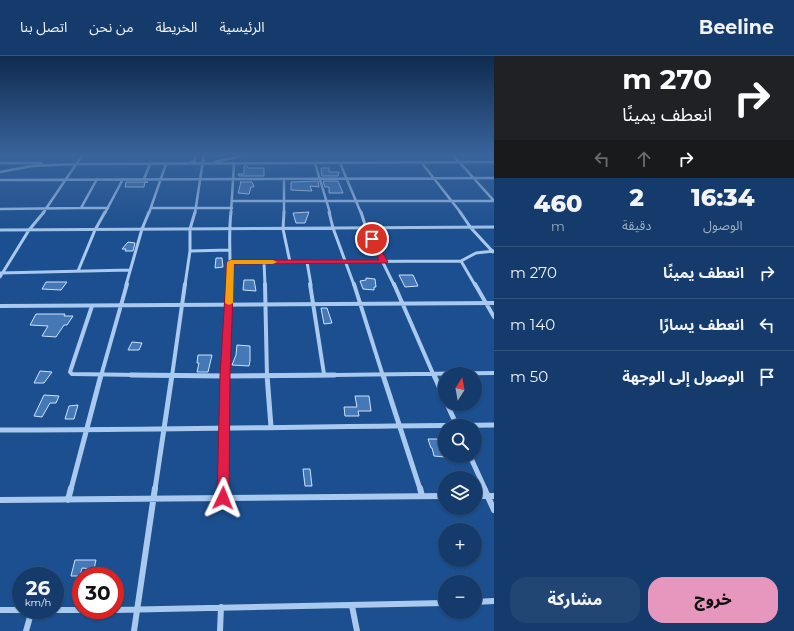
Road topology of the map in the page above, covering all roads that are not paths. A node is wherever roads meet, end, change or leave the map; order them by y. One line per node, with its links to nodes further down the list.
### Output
1 (97, 180): 18 (street)
2 (65, 181): 24 (street)
3 (122, 181): 19 (street)
4 (160, 181): 20 (street)
5 (200, 181): 21 (street)
6 (233, 181): 12 (street)
7 (284, 181): 13 (street)
8 (321, 181): 14 (street)
9 (348, 181): 15 (street)
10 (435, 181): 16 (street)
11 (476, 181): 17 (street)
12 (233, 201): 13 (street); 22 (street)
13 (285, 201): 14 (street); 32 (street)
14 (327, 201): 15 (street); 26 (street)
15 (357, 201): 16 (street); 27 (street)
16 (452, 201): 17 (street); 28 (street)
17 (494, 201)
18 (82, 208): 19 (street); 24 (street)
19 (108, 208): 35 (street)
20 (151, 208): 21 (street); 29 (street)
21 (196, 208): 22 (street); 30 (street)
22 (232, 208): 31 (street)
23 (0, 209): 24 (street)
24 (46, 209): 34 (street)
25 (494, 227): 28 (street)
26 (333, 228): 27 (street); 32 (street); 44 (street)
27 (366, 228): 28 (street); 45 (street)
28 (471, 228): 38 (street)
29 (142, 229): 30 (street); 35 (street); 46 (street)
30 (190, 229): 31 (street); 37 (street)
31 (229, 229): 32 (street); 36 (street)
32 (283, 229): 42 (street)
33 (0, 230): 34 (street)
34 (29, 230): 35 (street); 48 (street)
35 (95, 230): 47 (street)
36 (230, 250): 37 (street); 40 (street)
37 (190, 251): 57 (street)
38 (493, 252): 39 (street)
39 (461, 261): 45 (street); 50 (street)
40 (231, 262): 41 (street); 52 (street)
41 (264, 262): 42 (street); 53 (street)
42 (290, 262): 43 (street)
43 (307, 262): 44 (street); 54 (street)
44 (347, 262): 45 (street); 55 (street)
45 (384, 262): 49 (street)
46 (130, 270): 47 (street); 56 (street)
47 (78, 271): 48 (street)
48 (1, 274)
49 (402, 303): 50 (street); 55 (street); 64 (street)
50 (485, 303): 51 (street); 60 (street)
51 (494, 303)
52 (229, 304): 53 (street); 57 (street); 68 (street)
53 (267, 304): 54 (street); 66 (street)
54 (314, 304): 55 (street); 62 (street)
55 (360, 304): 63 (street)
56 (120, 305): 57 (street); 59 (street); 65 (street)
57 (182, 305): 67 (street)
58 (0, 306): 59 (street)
59 (92, 306): 65 (street)
60 (494, 317)
61 (494, 373): 64 (street)
62 (324, 374): 63 (street); 66 (street)
63 (383, 374): 64 (street); 73 (street)
64 (434, 374): 69 (street)
65 (101, 375): 67 (street); 78 (street)
66 (267, 375): 68 (street); 72 (street)
67 (171, 376): 68 (street); 77 (street)
68 (225, 376): 75 (street)
69 (438, 383)
70 (482, 425): 71 (street)
71 (494, 425)
72 (271, 426): 73 (street); 75 (street)
73 (399, 426): 74 (street); 80 (street)
74 (438, 426)
75 (225, 428): 77 (street); 85 (street)
76 (0, 430): 78 (street)
77 (163, 430): 78 (street); 86 (street)
78 (86, 431): 88 (street)
79 (473, 463): 83 (street)
80 (422, 496): 81 (street); 85 (street)
81 (438, 496)
82 (482, 496): 83 (street)
83 (488, 496): 84 (street); 89 (street)
84 (494, 496)
85 (223, 498): 86 (street)
86 (153, 499): 88 (street); 98 (street)
87 (0, 500): 88 (street)
88 (68, 500)
89 (494, 510)
90 (494, 601): 91 (street)
91 (482, 602)
92 (438, 603): 93 (street)
93 (352, 606): 94 (street); 103 (street)
94 (221, 607): 98 (street); 102 (street)
95 (0, 610): 96 (street)
96 (12, 610)
97 (124, 610): 98 (street)
98 (137, 610): 101 (street)
99 (29, 619): 100 (street)
100 (26, 631)
101 (134, 631)
102 (220, 631)
103 (357, 631)

